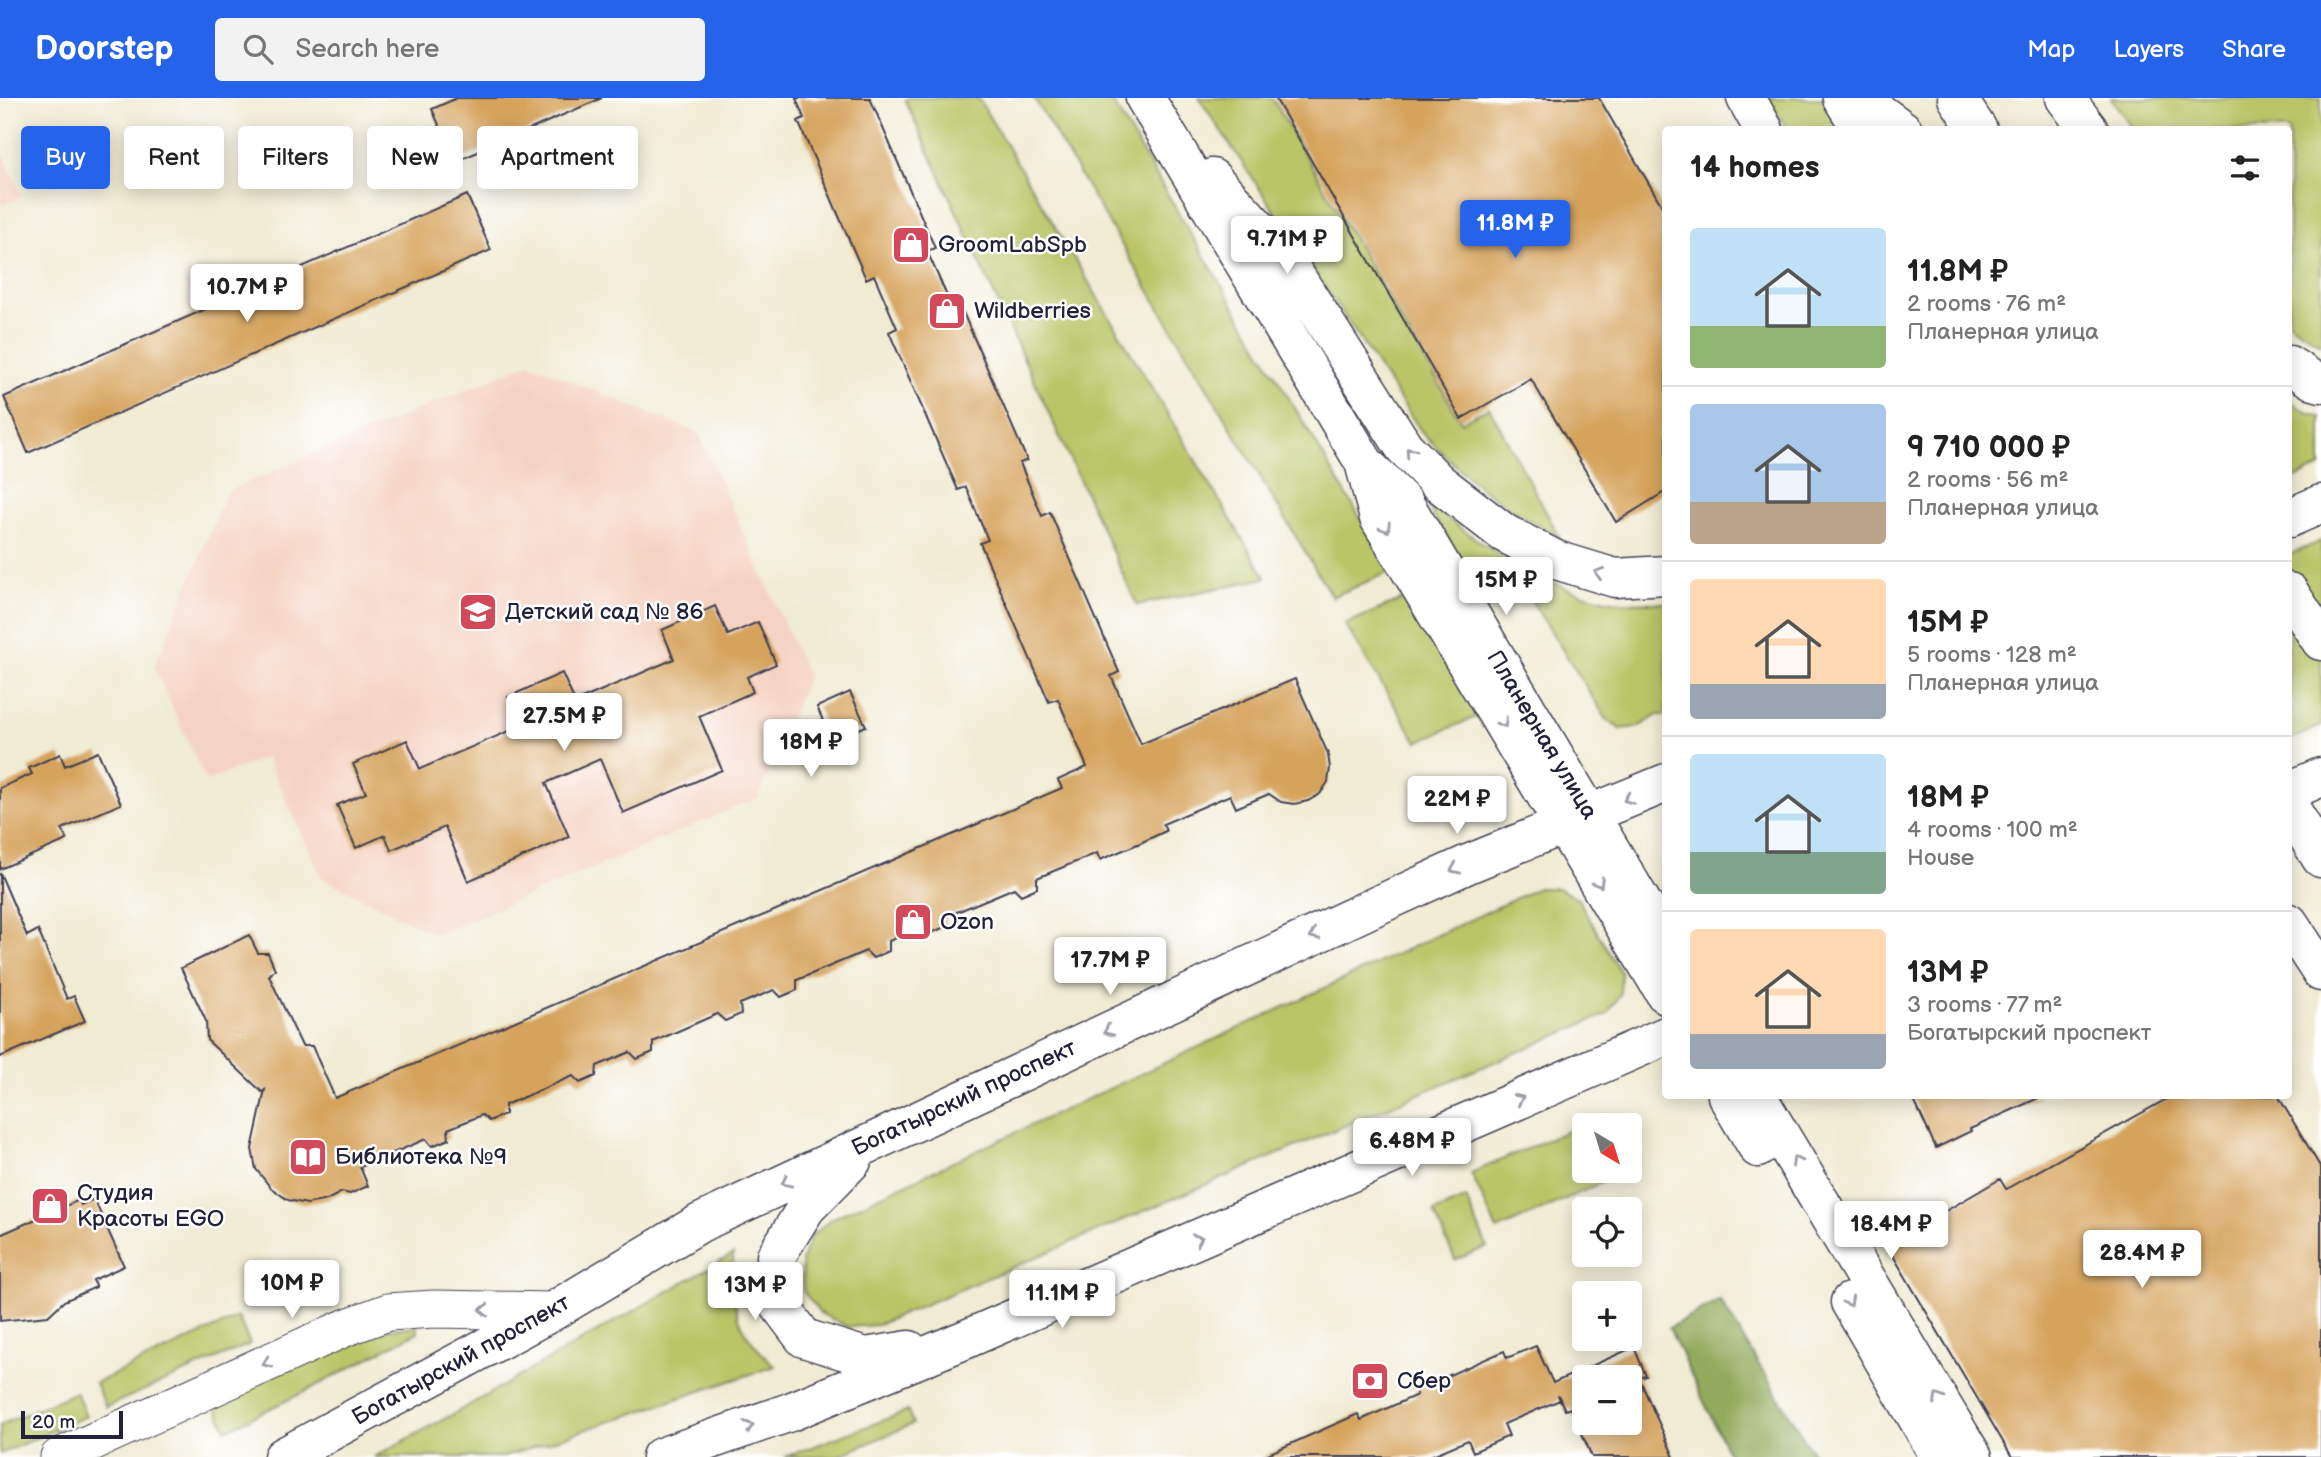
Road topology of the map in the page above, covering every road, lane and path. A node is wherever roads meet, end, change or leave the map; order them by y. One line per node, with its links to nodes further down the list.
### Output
1 (1746, 98): 7 (main road)
2 (1842, 98): 8 (main road)
3 (1858, 98): 9 (main road)
4 (1957, 98): 10 (main road)
5 (2065, 98): 11 (main road)
6 (1152, 109): 16 (main road, one-way to 6); 23 (main road, Планерная улица)
7 (1762, 126)
8 (1860, 126)
9 (1897, 126)
10 (1975, 126)
11 (2086, 126)
12 (2292, 367): 13 (main road)
13 (2321, 383)
14 (2321, 503): 15 (main road)
15 (2292, 517)
16 (1662, 575)
17 (2292, 597): 18 (main road)
18 (2321, 641)
19 (2321, 777): 21 (main road)
20 (1662, 785): 23 (main road, Богатырский проспект, one-way to 23)
21 (2292, 790)
22 (2292, 811): 24 (main road)
23 (1576, 820): 26 (main road, Планерная улица); 28 (main road, Планерная улица, one-way to 28); 32 (main road, Богатырский проспект, one-way to 32)
24 (2321, 858)
25 (2292, 928): 27 (main road)
26 (1662, 938)
27 (2321, 972)
28 (1662, 987)
29 (1662, 1039): 34 (main road, one-way to 29)
30 (1729, 1099): 38 (main road, one-way to 38)
31 (1759, 1099): 39 (main road, one-way to 31)
32 (870, 1142): 33 (main road, Богатырский проспект, one-way to 33); 34 (main road)
33 (553, 1311): 35 (street, one-way to 35); 36 (main road, Богатырский проспект)
34 (964, 1340): 37 (main road, one-way to 34)
35 (59, 1457)
36 (284, 1457)
37 (661, 1457)
38 (1940, 1457)
39 (1973, 1457)

